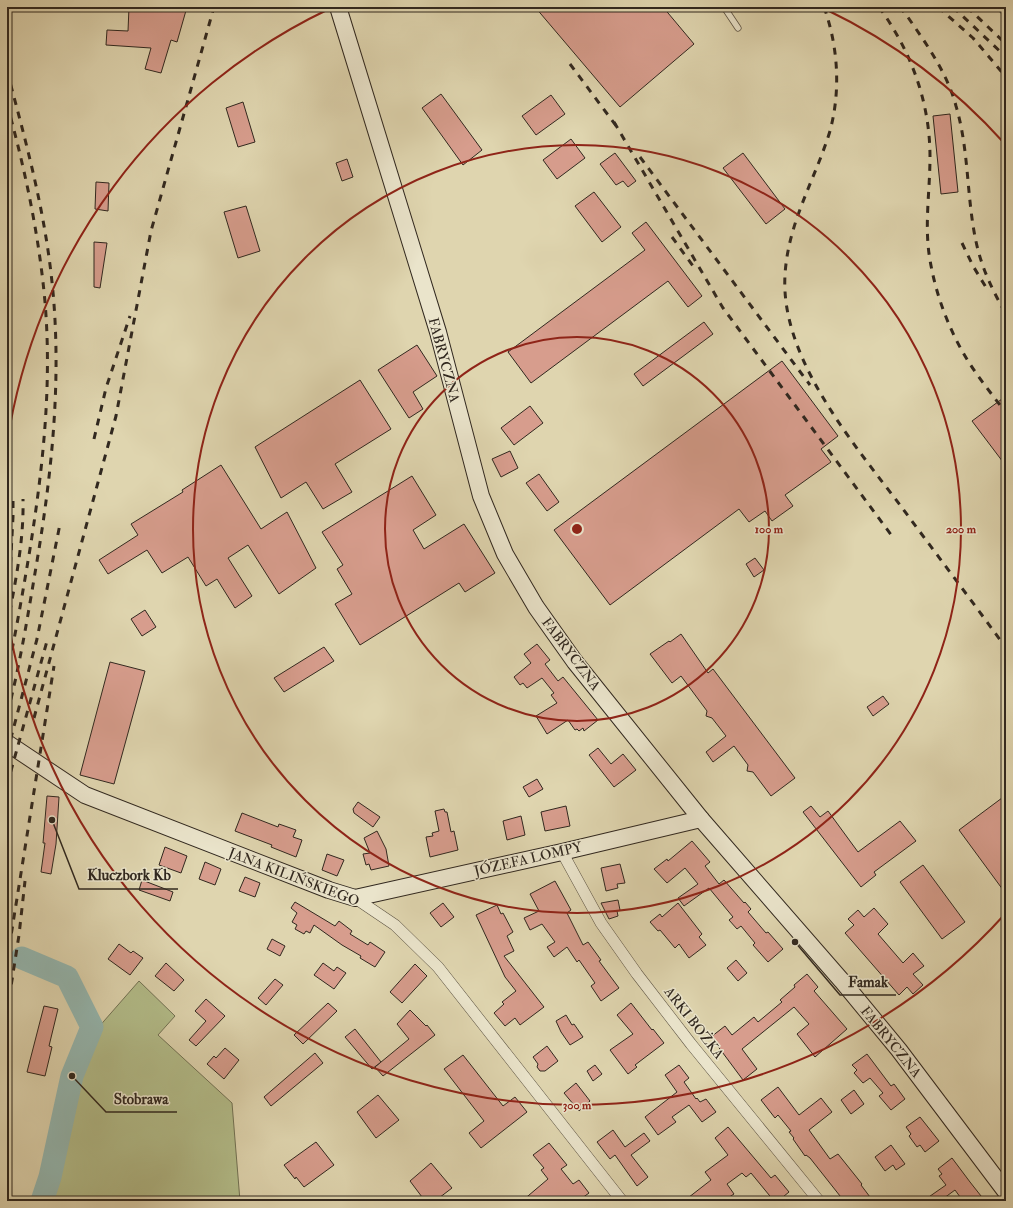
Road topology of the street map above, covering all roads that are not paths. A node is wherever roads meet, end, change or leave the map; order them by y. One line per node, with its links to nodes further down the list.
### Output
1 (338, 7): 5 (street, FABRYCZNA)
2 (724, 7): 3 (lane)
3 (738, 28)
4 (7, 743): 7 (street, JANA KILIŃSKIEGO)
5 (701, 819): 6 (street, JÓZEFA LOMPY); 8 (street, FABRYCZNA)
6 (562, 852): 7 (street, JÓZEFA LOMPY); 10 (street, ARKI BOŻKA)
7 (355, 898): 9 (street, JANA KILIŃSKIEGO)
8 (1006, 1192)
9 (622, 1201)
10 (819, 1201)

